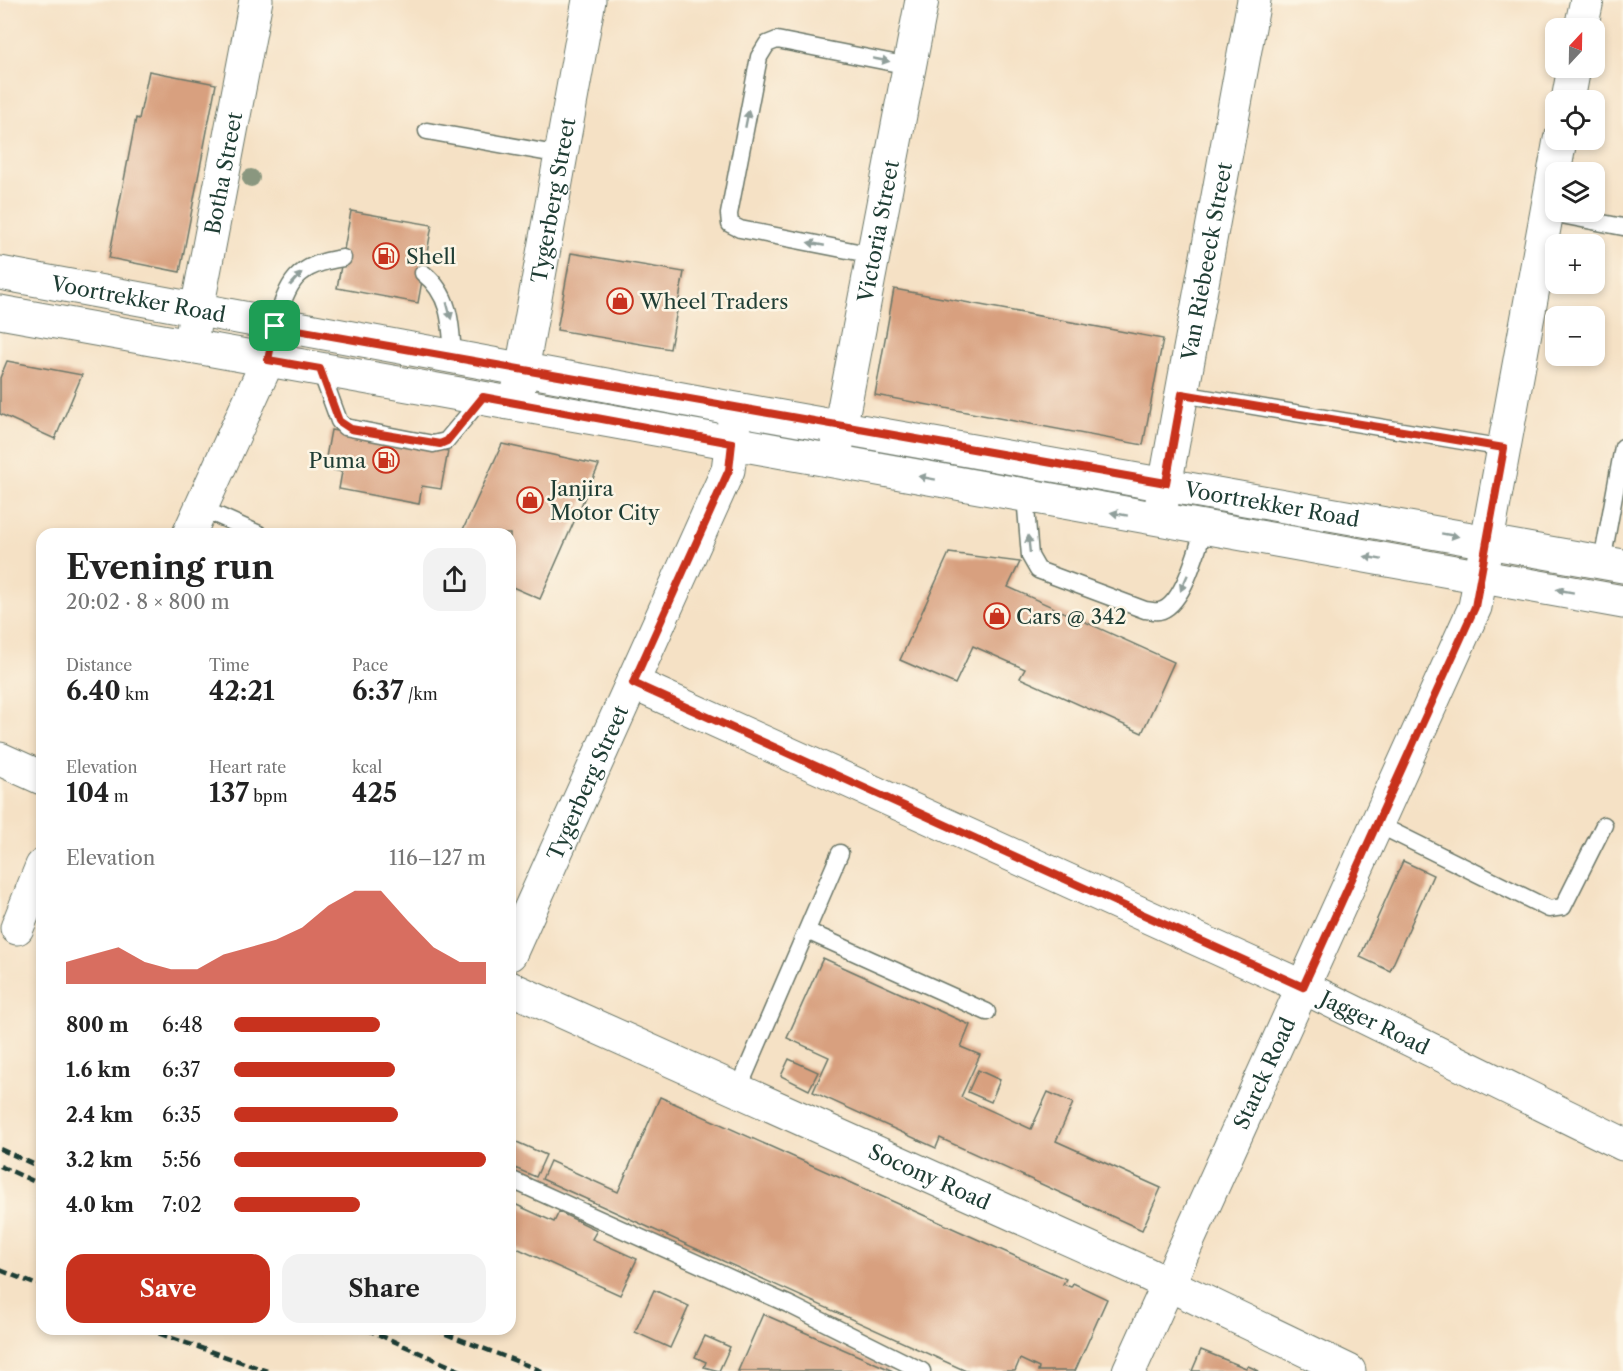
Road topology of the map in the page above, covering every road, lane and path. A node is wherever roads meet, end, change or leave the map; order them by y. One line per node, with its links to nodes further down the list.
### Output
1 (256, 0): 17 (street, Botha Street)
2 (589, 0): 9 (street, Tygerberg Street)
3 (922, 0): 7 (street, Victoria Street)
4 (1254, 0): 25 (street, Van Riebeeck Street)
5 (1587, 0): 6 (street)
6 (1583, 18)
7 (909, 66): 13 (street, Victoria Street); 13 (lane, one-way to 7)
8 (427, 131): 9 (lane)
9 (561, 155): 24 (street, Tygerberg Street)
10 (1545, 218): 32 (street, Starck Road)
11 (1597, 222): 12 (lane)
12 (1623, 227)
13 (873, 255): 29 (street, Victoria Street)
14 (342, 258): 19 (lane, one-way to 14)
15 (0, 273): 17 (street, Voortrekker Road)
16 (423, 273): 21 (lane, one-way to 21)
17 (197, 311): 19 (street, Voortrekker Road); 20 (street, Botha Street)
18 (0, 312): 20 (street, Voortrekker Road)
19 (275, 326): 21 (street, Voortrekker Road); 22 (street)
20 (190, 346): 22 (street, Voortrekker Road)
21 (453, 357): 24 (street, Voortrekker Road)
22 (268, 360): 23 (street, Voortrekker Road); 36 (street)
23 (320, 369): 26 (street, Voortrekker Road); 26 (lane)
24 (522, 370): 27 (street, Tygerberg Street); 28 (street, Voortrekker Road)
25 (1182, 394): 32 (lane); 34 (street, Van Riebeeck Street)
26 (483, 397): 27 (street, Voortrekker Road)
27 (516, 403): 30 (street, Voortrekker Road)
28 (736, 409): 29 (street, Voortrekker Road); 30 (street, Tygerberg Street)
29 (841, 428): 33 (street, Victoria Street); 34 (street, Voortrekker Road)
30 (732, 443): 33 (street, Voortrekker Road); 44 (street, Tygerberg Street)
31 (1623, 447): 41 (lane)
32 (1504, 448): 40 (street, Starck Road)
33 (834, 461): 35 (street, Voortrekker Road, one-way to 33)
34 (1166, 483): 37 (street, Van Riebeeck Street); 40 (street, Voortrekker Road, one-way to 40)
35 (1025, 496): 37 (street, Voortrekker Road, one-way to 35); 39 (lane, one-way to 35)
36 (195, 521): 38 (lane)
37 (1159, 521): 39 (street, Voortrekker Road)
38 (229, 528)
39 (1204, 529): 42 (street, Voortrekker Road, one-way to 39)
40 (1487, 541): 41 (street, Voortrekker Road); 42 (street, Starck Road)
41 (1613, 564)
42 (1480, 576): 43 (street, Voortrekker Road, one-way to 42); 47 (street, Starck Road)
43 (1623, 602)
44 (633, 683): 53 (street, Tygerberg Street); 54 (street, Jagger Road)
45 (0, 759): 46 (street)
46 (36, 775)
47 (1377, 824): 48 (lane); 54 (street, Starck Road)
48 (1604, 825)
49 (840, 853): 52 (lane)
50 (36, 881): 51 (street)
51 (17, 928)
52 (807, 931): 56 (lane); 57 (lane)
53 (516, 941)
54 (1303, 987): 58 (street, Jagger Road); 60 (street, Starck Road)
55 (516, 991): 57 (street, Socony Road)
56 (987, 1012)
57 (738, 1090): 60 (street, Socony Road)
58 (1623, 1144)
59 (516, 1182): 61 (lane)
60 (1168, 1285): 62 (street, Starck Road); 63 (street, Socony Road)
61 (922, 1371)
62 (1129, 1371)
63 (1349, 1371)

